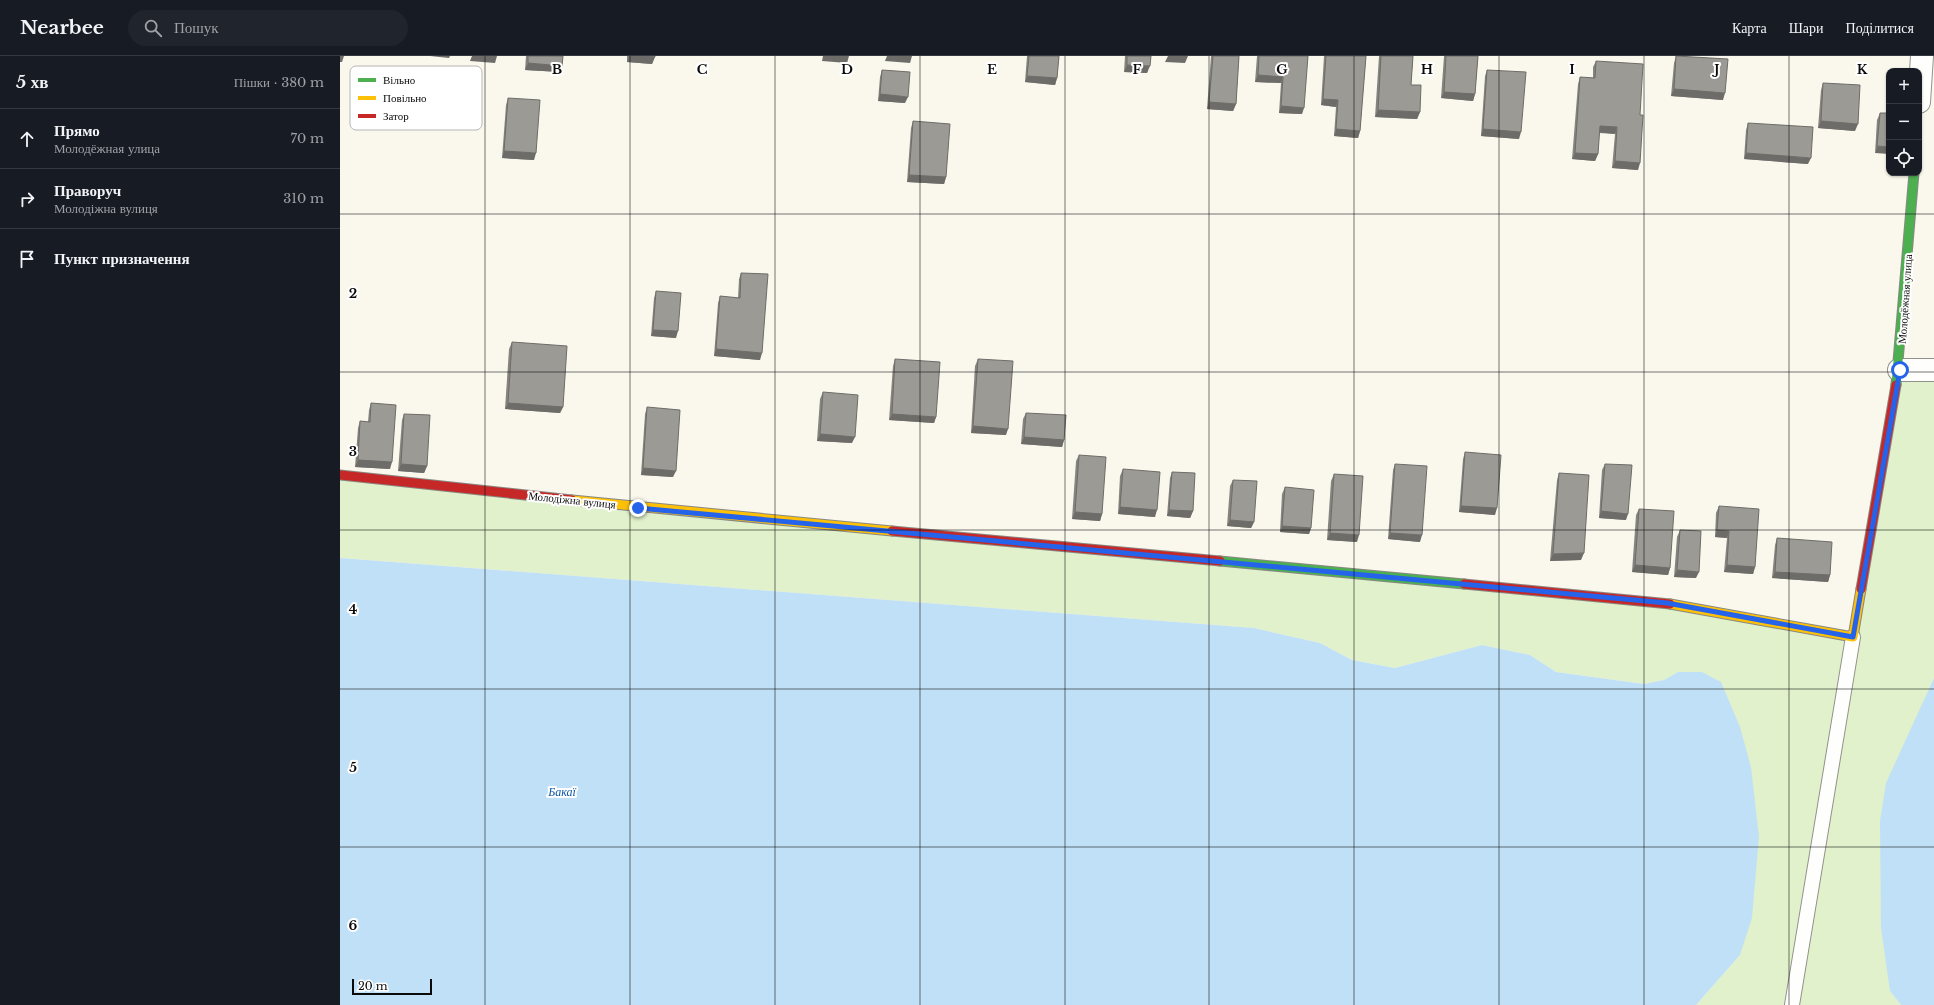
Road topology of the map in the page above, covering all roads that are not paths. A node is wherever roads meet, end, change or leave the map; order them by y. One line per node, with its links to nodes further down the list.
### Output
1 (1922, 56): 2 (street)
2 (1921, 68)
3 (1914, 176): 4 (street, Молодёжная улица)
4 (1900, 370): 5 (street); 7 (street, Молодёжная улица)
5 (1934, 370)
6 (340, 475): 7 (street, Молодіжна вулиця)
7 (1853, 637): 8 (lane)
8 (1792, 1005)

